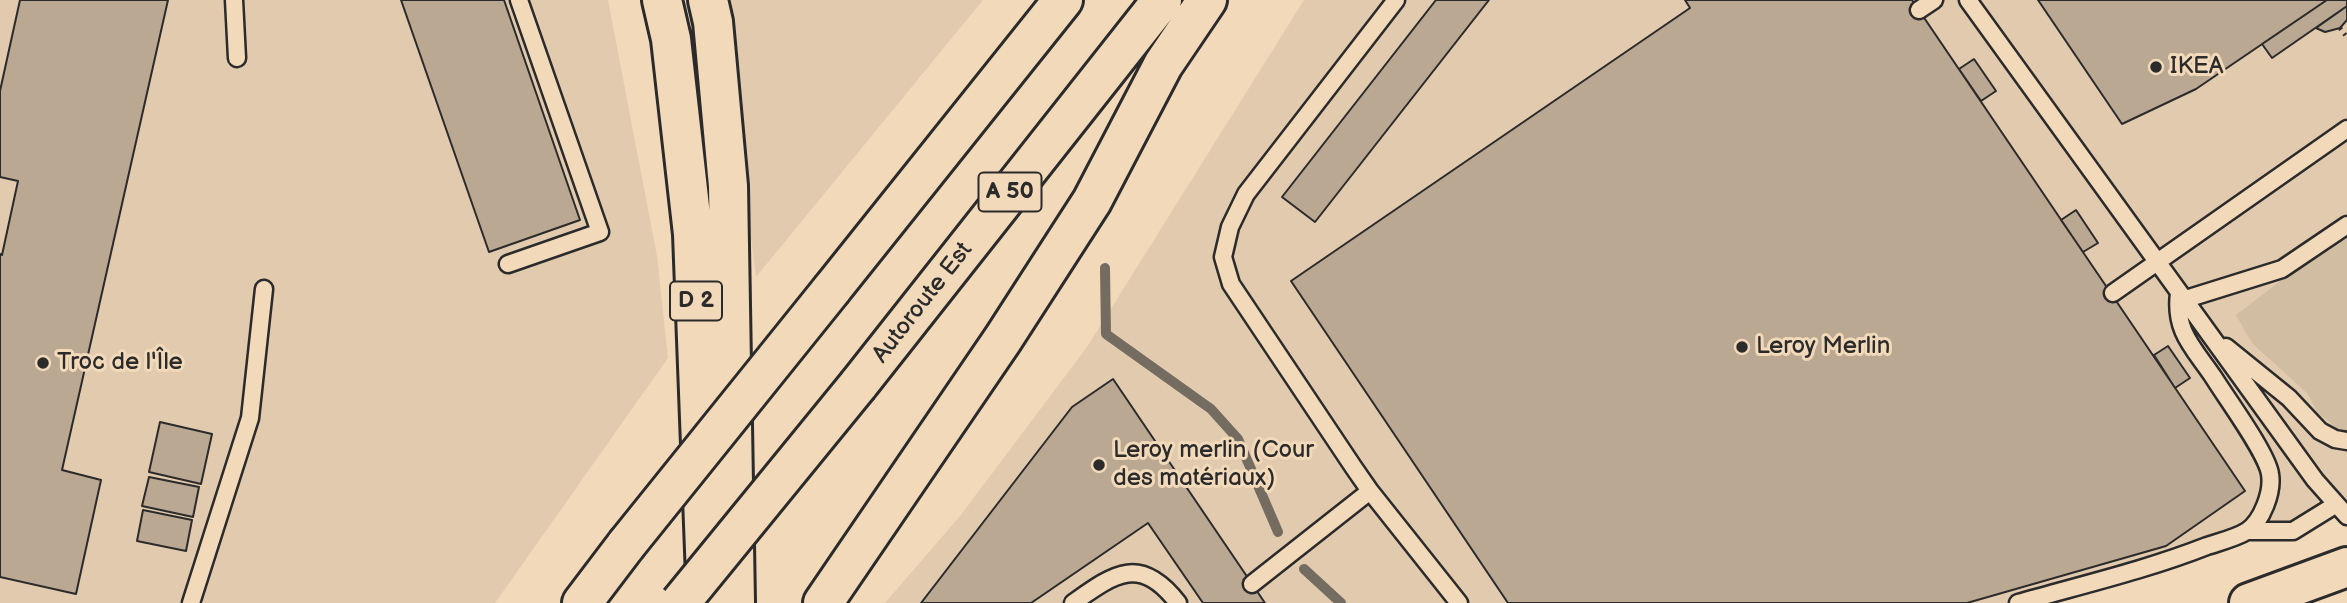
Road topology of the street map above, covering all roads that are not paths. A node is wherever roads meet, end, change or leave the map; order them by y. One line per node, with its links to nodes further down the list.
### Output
1 (234, 0): 13 (lane)
2 (519, 0): 17 (lane)
3 (662, 0): 33 (main road, D 2)
4 (708, 0): 34 (main road, D 2)
5 (1043, 0): 19 (main road)
6 (1063, 0): 19 (main road)
7 (1162, 0): 32 (main road, Autoroute Est / A 50, bridge)
8 (1207, 0): 35 (main road)
9 (1396, 0): 24 (lane)
10 (1934, 0): 12 (lane)
11 (1968, 0): 16 (lane)
12 (1919, 10)
13 (237, 58)
14 (2347, 129): 16 (lane)
15 (2347, 225): 21 (lane)
16 (2158, 262): 20 (lane); 21 (lane)
17 (508, 264)
18 (264, 289): 30 (lane)
19 (832, 289): 31 (main road, bridge)
20 (2113, 293)
21 (2183, 296): 22 (lane); 26 (lane)
22 (2210, 334): 23 (lane); 25 (lane)
23 (2347, 441)
24 (1370, 491): 28 (lane); 38 (lane)
25 (2341, 510): 26 (lane)
26 (2248, 531): 39 (lane)
27 (2347, 566): 40 (main road)
28 (1252, 584)
29 (2347, 591): 41 (main road)
30 (191, 603)
31 (582, 603)
32 (680, 603)
33 (707, 603)
34 (735, 603)
35 (823, 603)
36 (1073, 603): 37 (lane)
37 (1178, 603)
38 (1459, 603)
39 (2018, 603)
40 (2249, 603)
41 (2314, 603)

